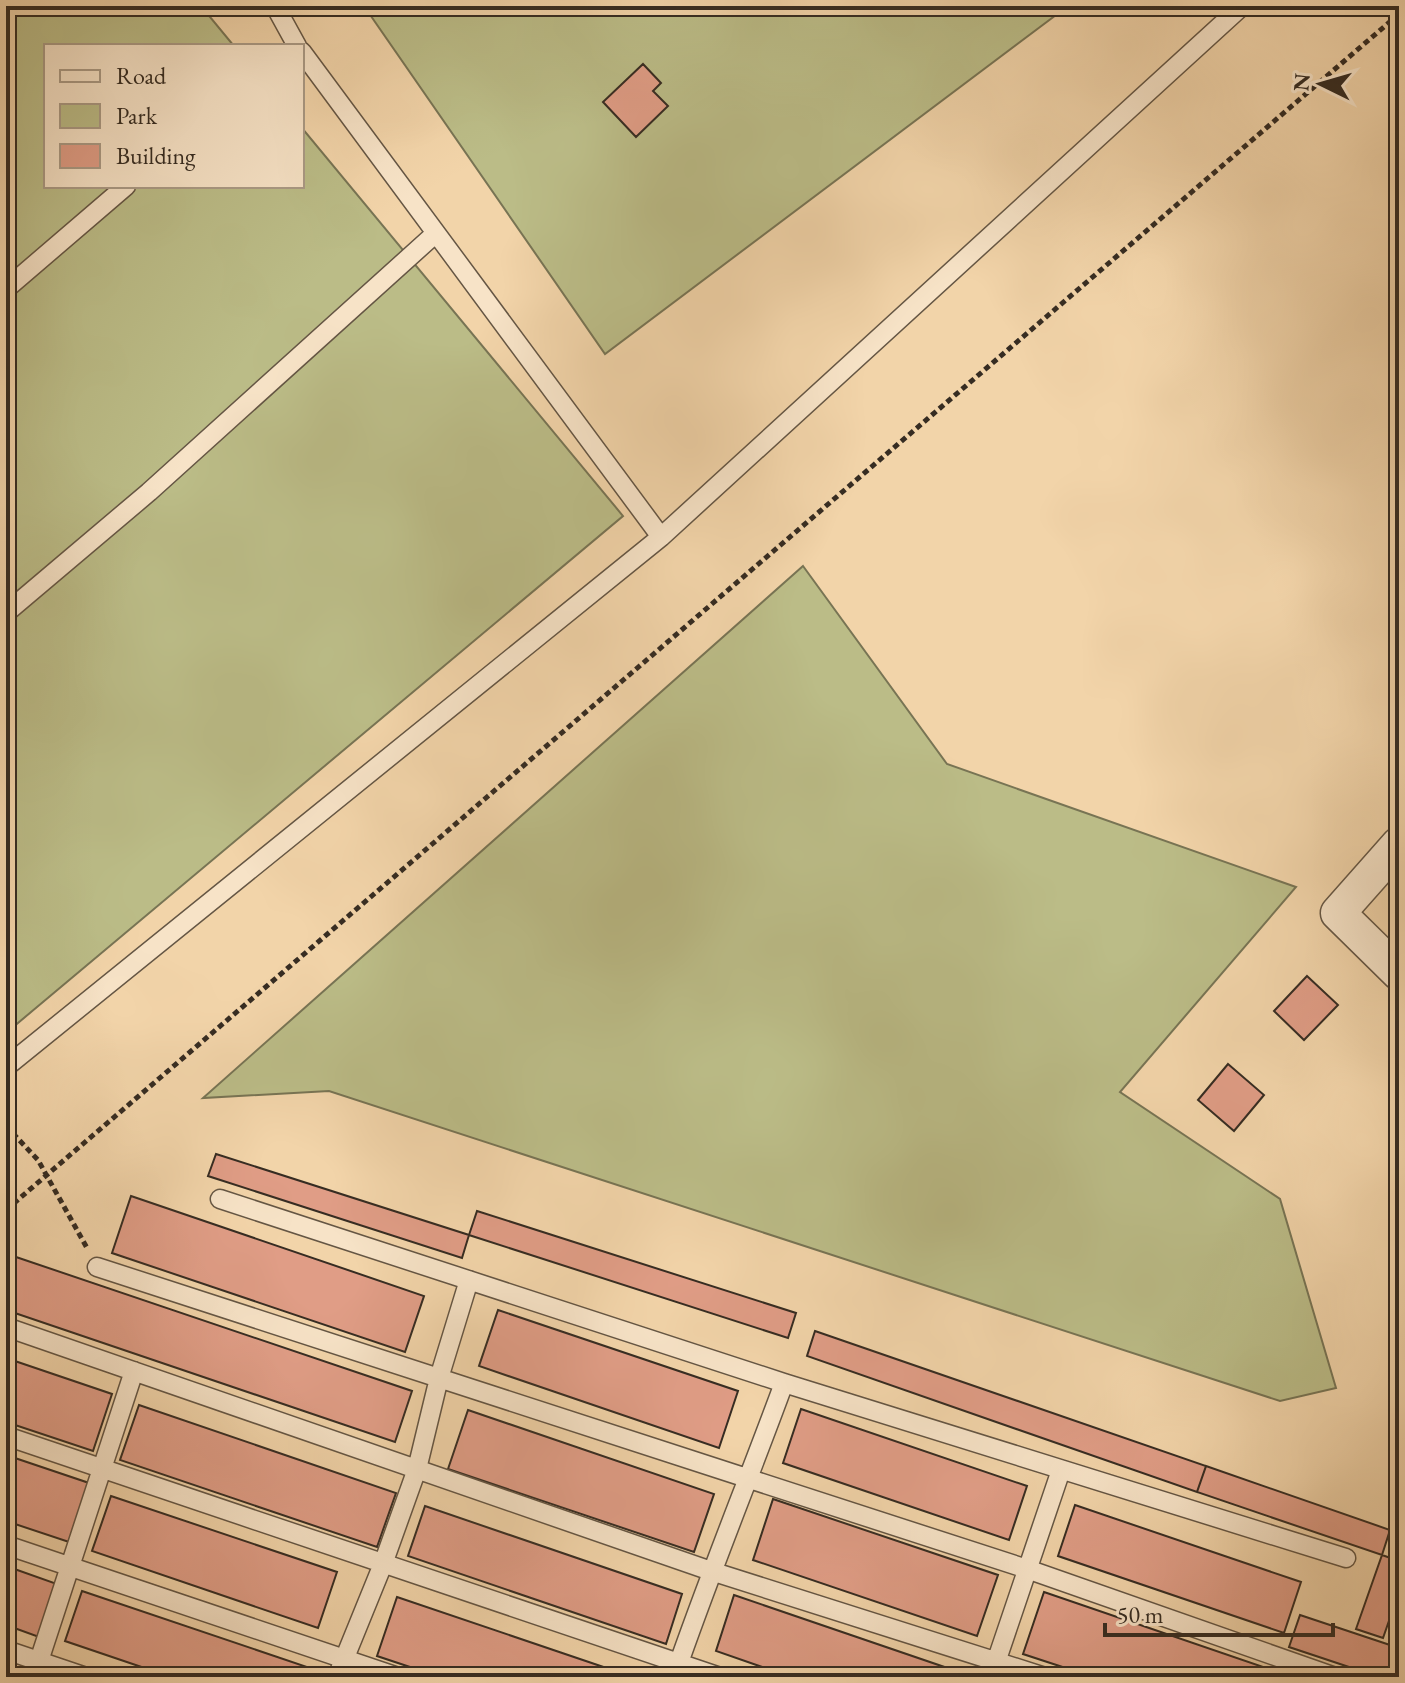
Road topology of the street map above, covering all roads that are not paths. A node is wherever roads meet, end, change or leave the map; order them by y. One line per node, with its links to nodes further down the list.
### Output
1 (275, 6): 3 (lane)
2 (1242, 6): 8 (lane)
3 (290, 42)
4 (304, 55): 6 (lane)
5 (124, 188): 7 (lane)
6 (436, 233): 8 (lane); 9 (lane)
7 (6, 289)
8 (661, 537): 12 (lane)
9 (6, 613)
10 (1399, 844): 11 (street)
11 (1399, 973)
12 (6, 1067)
13 (220, 1199): 15 (lane)
14 (97, 1267): 18 (lane)
15 (469, 1280): 18 (lane); 19 (lane)
16 (6, 1327): 17 (lane)
17 (134, 1371): 21 (lane); 22 (lane)
18 (439, 1378): 22 (lane); 24 (lane)
19 (784, 1383): 23 (lane); 24 (lane)
20 (6, 1436): 21 (lane)
21 (102, 1468): 27 (lane); 28 (lane)
22 (417, 1469): 27 (lane); 30 (lane)
23 (1061, 1470): 26 (lane); 29 (lane)
24 (749, 1479): 29 (lane); 30 (lane)
25 (6, 1545): 28 (lane)
26 (1346, 1558)
27 (383, 1564): 32 (lane); 35 (lane)
28 (70, 1566): 32 (lane); 33 (lane)
29 (1027, 1569): 34 (lane); 41 (lane)
30 (711, 1571): 34 (lane); 35 (lane)
31 (6, 1650): 33 (lane)
32 (345, 1659): 37 (lane); 38 (lane)
33 (39, 1661): 36 (lane)
34 (994, 1669): 40 (lane)
35 (677, 1671): 39 (lane)
36 (86, 1677)
37 (337, 1677)
38 (398, 1677)
39 (720, 1677)
40 (1045, 1677)
41 (1335, 1677)

